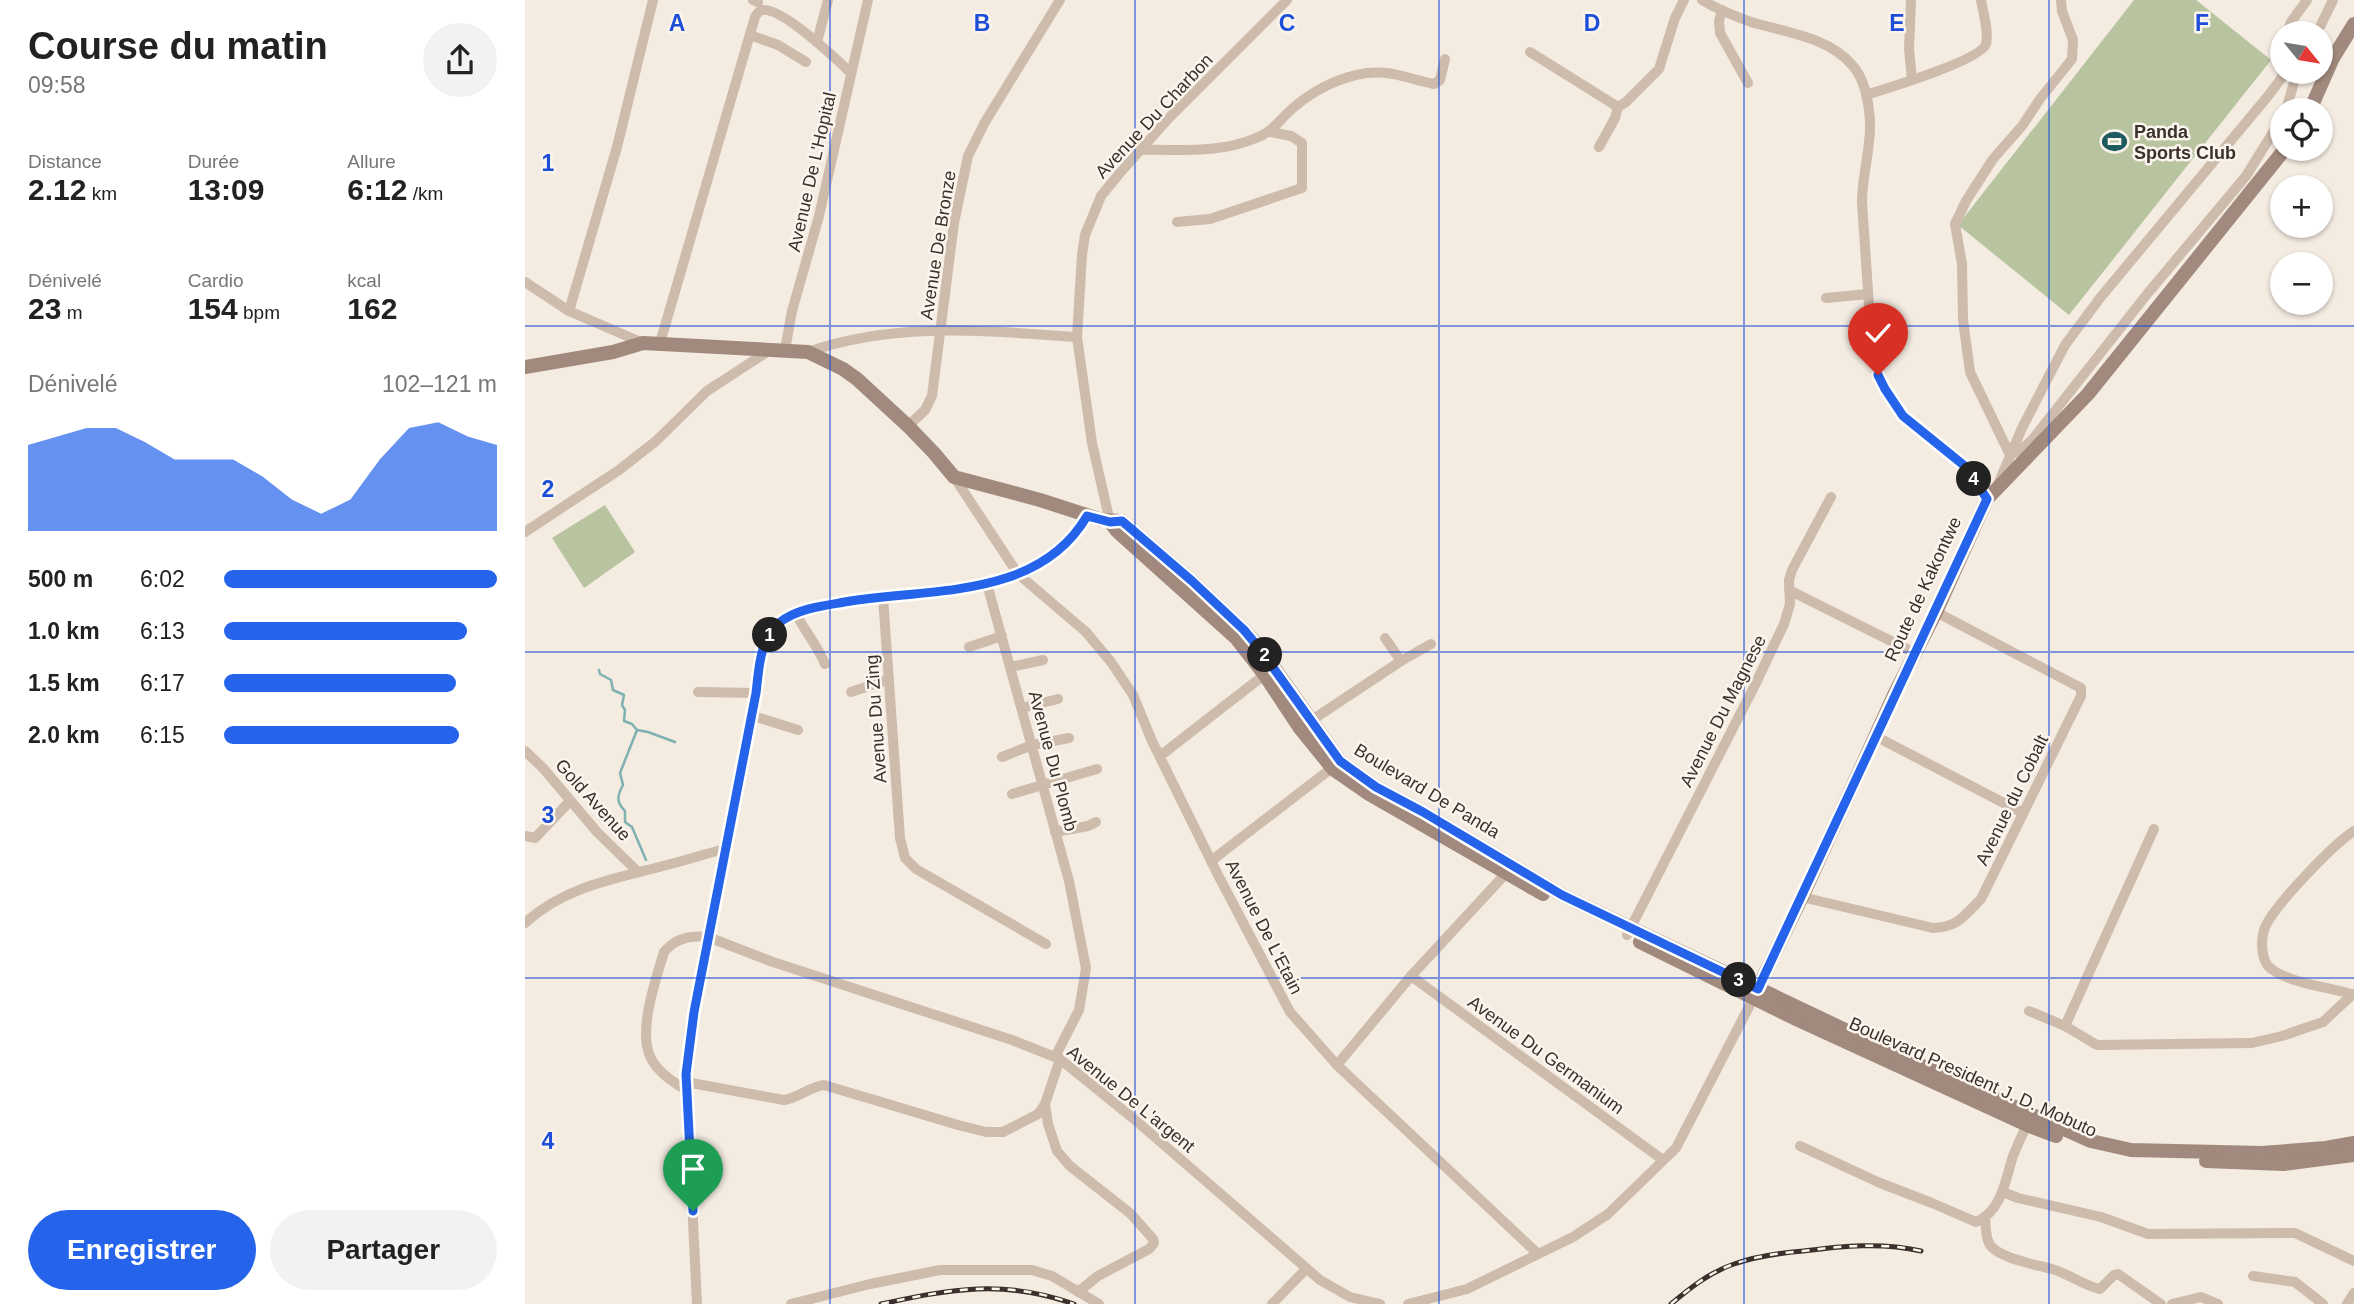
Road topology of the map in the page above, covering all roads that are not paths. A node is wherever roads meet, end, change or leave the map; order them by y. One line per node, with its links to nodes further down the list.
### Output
1 (653, 0): 39 (street)
2 (828, 0): 19 (street)
3 (868, 0): 23 (street, Avenue De L'Hopital)
4 (1059, 0): 40 (street, Avenue De Bronze)
5 (1287, 0): 33 (street, Avenue Du Charbon)
6 (1684, 0): 29 (street)
7 (1702, 0): 14 (street)
8 (1911, 0): 24 (street)
9 (1981, 0): 24 (street)
10 (2061, 0): 48 (street)
11 (2307, 0): 15 (street)
12 (2333, 0): 16 (street)
13 (757, 4): 18 (street); 19 (street)
14 (1722, 10): 25 (street); 27 (street)
15 (2292, 21)
16 (2322, 21)
17 (2354, 24): 28 (street)
18 (750, 35): 22 (street); 43 (street)
19 (817, 42): 23 (street)
20 (1530, 52): 29 (street)
21 (1445, 59): 30 (street)
22 (806, 62)
23 (851, 73): 44 (street, Avenue De L'Hopital)
24 (1912, 80): 27 (street)
25 (1748, 83)
26 (2278, 84): 48 (street)
27 (1866, 95): 37 (street)
28 (2315, 98)
29 (1618, 107): 32 (street)
30 (1271, 132): 33 (street); 35 (street)
31 (2270, 137): 48 (street)
32 (1598, 147)
33 (1139, 150): 41 (street, Avenue Du Charbon)
34 (2275, 161): 50 (street, Route de Kakontwe)
35 (1177, 222)
36 (525, 282): 39 (street)
37 (1868, 294): 38 (street); 52 (street)
38 (1826, 298)
39 (569, 311): 42 (street)
40 (940, 331): 41 (street); 45 (street); 47 (street, Avenue De Bronze)
41 (1077, 337): 54 (street, Avenue Du Charbon)
42 (643, 343): 43 (street); 46 (street)
43 (660, 343): 44 (street)
44 (778, 350): 45 (street); 55 (street)
45 (808, 352): 47 (street)
46 (525, 367)
47 (908, 426): 49 (street)
48 (2010, 455): 50 (street)
49 (954, 477): 53 (street, Boulevard De Panda); 56 (street, Avenue De L'Etain)
50 (1998, 486): 52 (street, Route de Kakontwe)
51 (1831, 497): 58 (street, Avenue Du Magnese)
52 (1987, 499): 60 (street, Route de Kakontwe)
53 (1087, 516): 54 (street, Boulevard De Panda); 56 (street)
54 (1110, 522): 71 (street, Boulevard De Panda)
55 (525, 533)
56 (1018, 574): 57 (street); 85 (street, Avenue De L'Etain)
57 (987, 584): 59 (street); 62 (street, Avenue Du Plomb)
58 (1789, 590): 66 (street); 104 (street, Avenue Du Magnese)
59 (883, 597): 61 (street); 72 (street, Avenue Du Zing)
60 (1936, 612): 66 (street, Route de Kakontwe); 92 (street, Avenue du Cobalt)
61 (796, 614): 69 (street); 75 (street)
62 (1002, 636): 65 (street); 70 (street, Avenue Du Plomb)
63 (1385, 638): 68 (street)
64 (1431, 644): 68 (street)
65 (969, 647)
66 (1915, 653): 81 (street, Route de Kakontwe)
67 (1043, 660): 70 (street)
68 (1401, 661): 79 (street)
69 (825, 664)
70 (1011, 667): 77 (street, Avenue Du Plomb)
71 (1269, 671): 79 (street, Boulevard De Panda); 85 (street)
72 (889, 680): 74 (street); 106 (street, Avenue Du Zing)
73 (698, 692): 75 (street)
74 (851, 692)
75 (756, 693): 78 (street)
76 (1058, 699): 77 (street)
77 (1022, 708): 83 (street, Avenue Du Plomb)
78 (750, 715): 80 (street); 98 (street)
79 (1305, 724): 87 (street, Boulevard De Panda)
80 (798, 730)
81 (1875, 736): 92 (street); 102 (street, Route de Kakontwe)
82 (1069, 738): 83 (street)
83 (1032, 745): 86 (street); 89 (street, Avenue Du Plomb)
84 (525, 751): 91 (street, Gold Avenue)
85 (1160, 756): 99 (street, Avenue De L'Etain)
86 (1002, 757)
87 (1336, 765): 99 (street); 100 (street, Boulevard De Panda)
88 (1097, 769): 89 (street)
89 (1042, 784): 90 (street); 96 (street, Avenue Du Plomb)
90 (1012, 794)
91 (570, 801): 97 (street); 101 (street, Gold Avenue)
92 (2023, 813): 102 (street, Avenue du Cobalt)
93 (1096, 821): 96 (street)
94 (2154, 829): 111 (street)
95 (2354, 831): 109 (street)
96 (1055, 832): 112 (street, Avenue Du Plomb)
97 (525, 836)
98 (725, 849): 101 (street); 105 (street)
99 (1211, 860): 113 (street, Avenue De L'Etain)
100 (1509, 869): 104 (street, Boulevard De Panda); 107 (street)
101 (637, 871): 103 (street)
102 (1802, 897): 108 (street, Route de Kakontwe)
103 (525, 922)
104 (1629, 931): 108 (street, Boulevard De Panda)
105 (708, 937): 112 (street, Avenue De L'argent); 114 (street); 114 (street)
106 (1046, 944)
107 (1411, 976): 113 (street); 122 (street, Avenue Du Germanium)
108 (1755, 994): 115 (street, Boulevard President J. D. Mobuto); 122 (street)
109 (2353, 995): 111 (street)
110 (2029, 1011): 111 (street)
111 (2065, 1026)
112 (1058, 1058): 116 (street, Avenue Du Plomb); 127 (street, Avenue De L'argent)
113 (1337, 1065): 125 (street, Avenue De L'Etain)
114 (686, 1086): 116 (street); 130 (street)
115 (1958, 1088): 117 (street, Boulevard President J. D. Mobuto); 121 (street, Boulevard President J. D. Mobuto)
116 (1045, 1104): 129 (street)
117 (2027, 1125): 121 (street, Boulevard President J. D. Mobuto); 123 (street)
118 (2354, 1143): 121 (street, Boulevard President J. D. Mobuto)
119 (1800, 1146): 124 (street)
120 (2354, 1155): 121 (street, Boulevard President J. D. Mobuto)
121 (2283, 1157)
122 (1663, 1160): 125 (street)
123 (2003, 1192): 124 (street); 126 (street)
124 (1985, 1218): 136 (street)
125 (1538, 1254): 135 (street)
126 (2354, 1261)
127 (1306, 1269): 133 (street); 134 (street, Avenue De L'argent)
128 (2253, 1276): 139 (street)
129 (1077, 1292): 131 (street); 132 (street)
130 (697, 1304)
131 (791, 1304)
132 (1099, 1304)
133 (1272, 1304)
134 (1380, 1304)
135 (1408, 1304)
136 (2161, 1304)
137 (2172, 1304): 138 (street)
138 (2218, 1304)
139 (2323, 1304)

